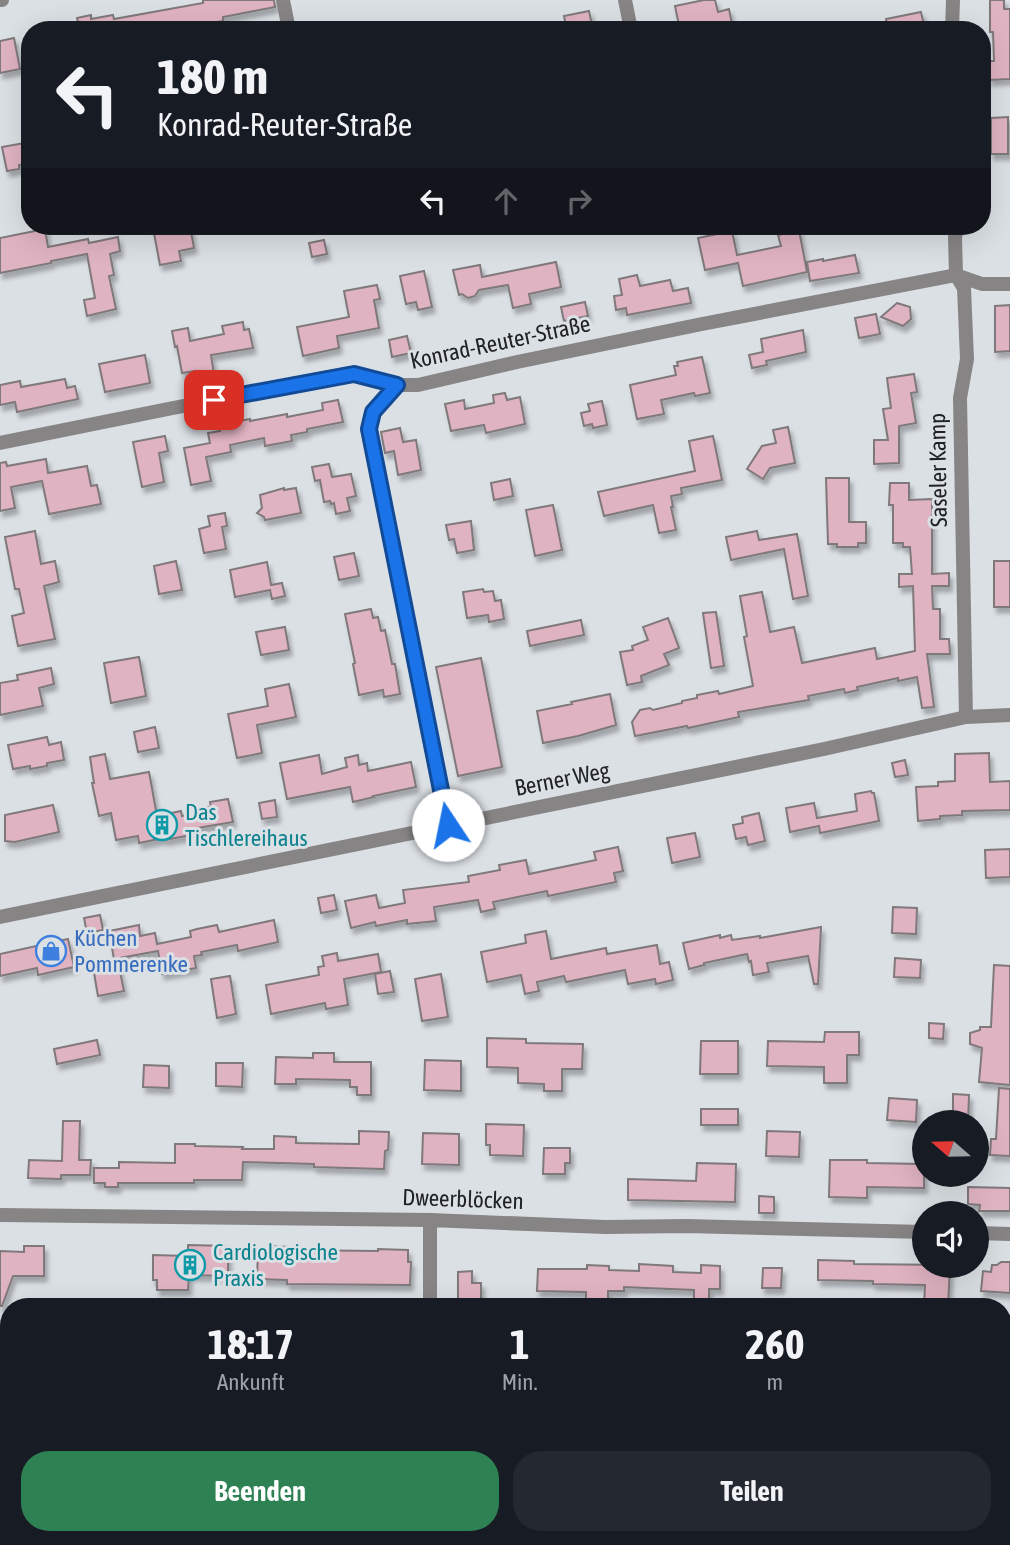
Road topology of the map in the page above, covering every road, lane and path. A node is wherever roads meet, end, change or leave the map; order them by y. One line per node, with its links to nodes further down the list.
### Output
1 (283, 0): 4 (street)
2 (625, 0): 5 (street)
3 (953, 0): 6 (street)
4 (287, 21)
5 (629, 21)
6 (953, 21)
7 (956, 235): 8 (street, Saseler Kamp)
8 (956, 275): 9 (street, Konrad-Reuter-Straße); 10 (street, Konrad-Reuter-Straße); 13 (street, Saseler Kamp)
9 (1010, 284)
10 (397, 385): 11 (street, Konrad-Reuter-Straße); 14 (street)
11 (0, 443)
12 (1010, 715): 13 (street, Berner Weg)
13 (966, 718): 14 (street, Berner Weg)
14 (448, 825): 15 (street, Berner Weg)
15 (0, 917)
16 (0, 1215): 17 (street, Dweerblöcken)
17 (430, 1220): 18 (street, Dweerblöcken); 21 (street)
18 (912, 1232)
19 (989, 1233): 20 (street)
20 (1010, 1234)
21 (430, 1298)

